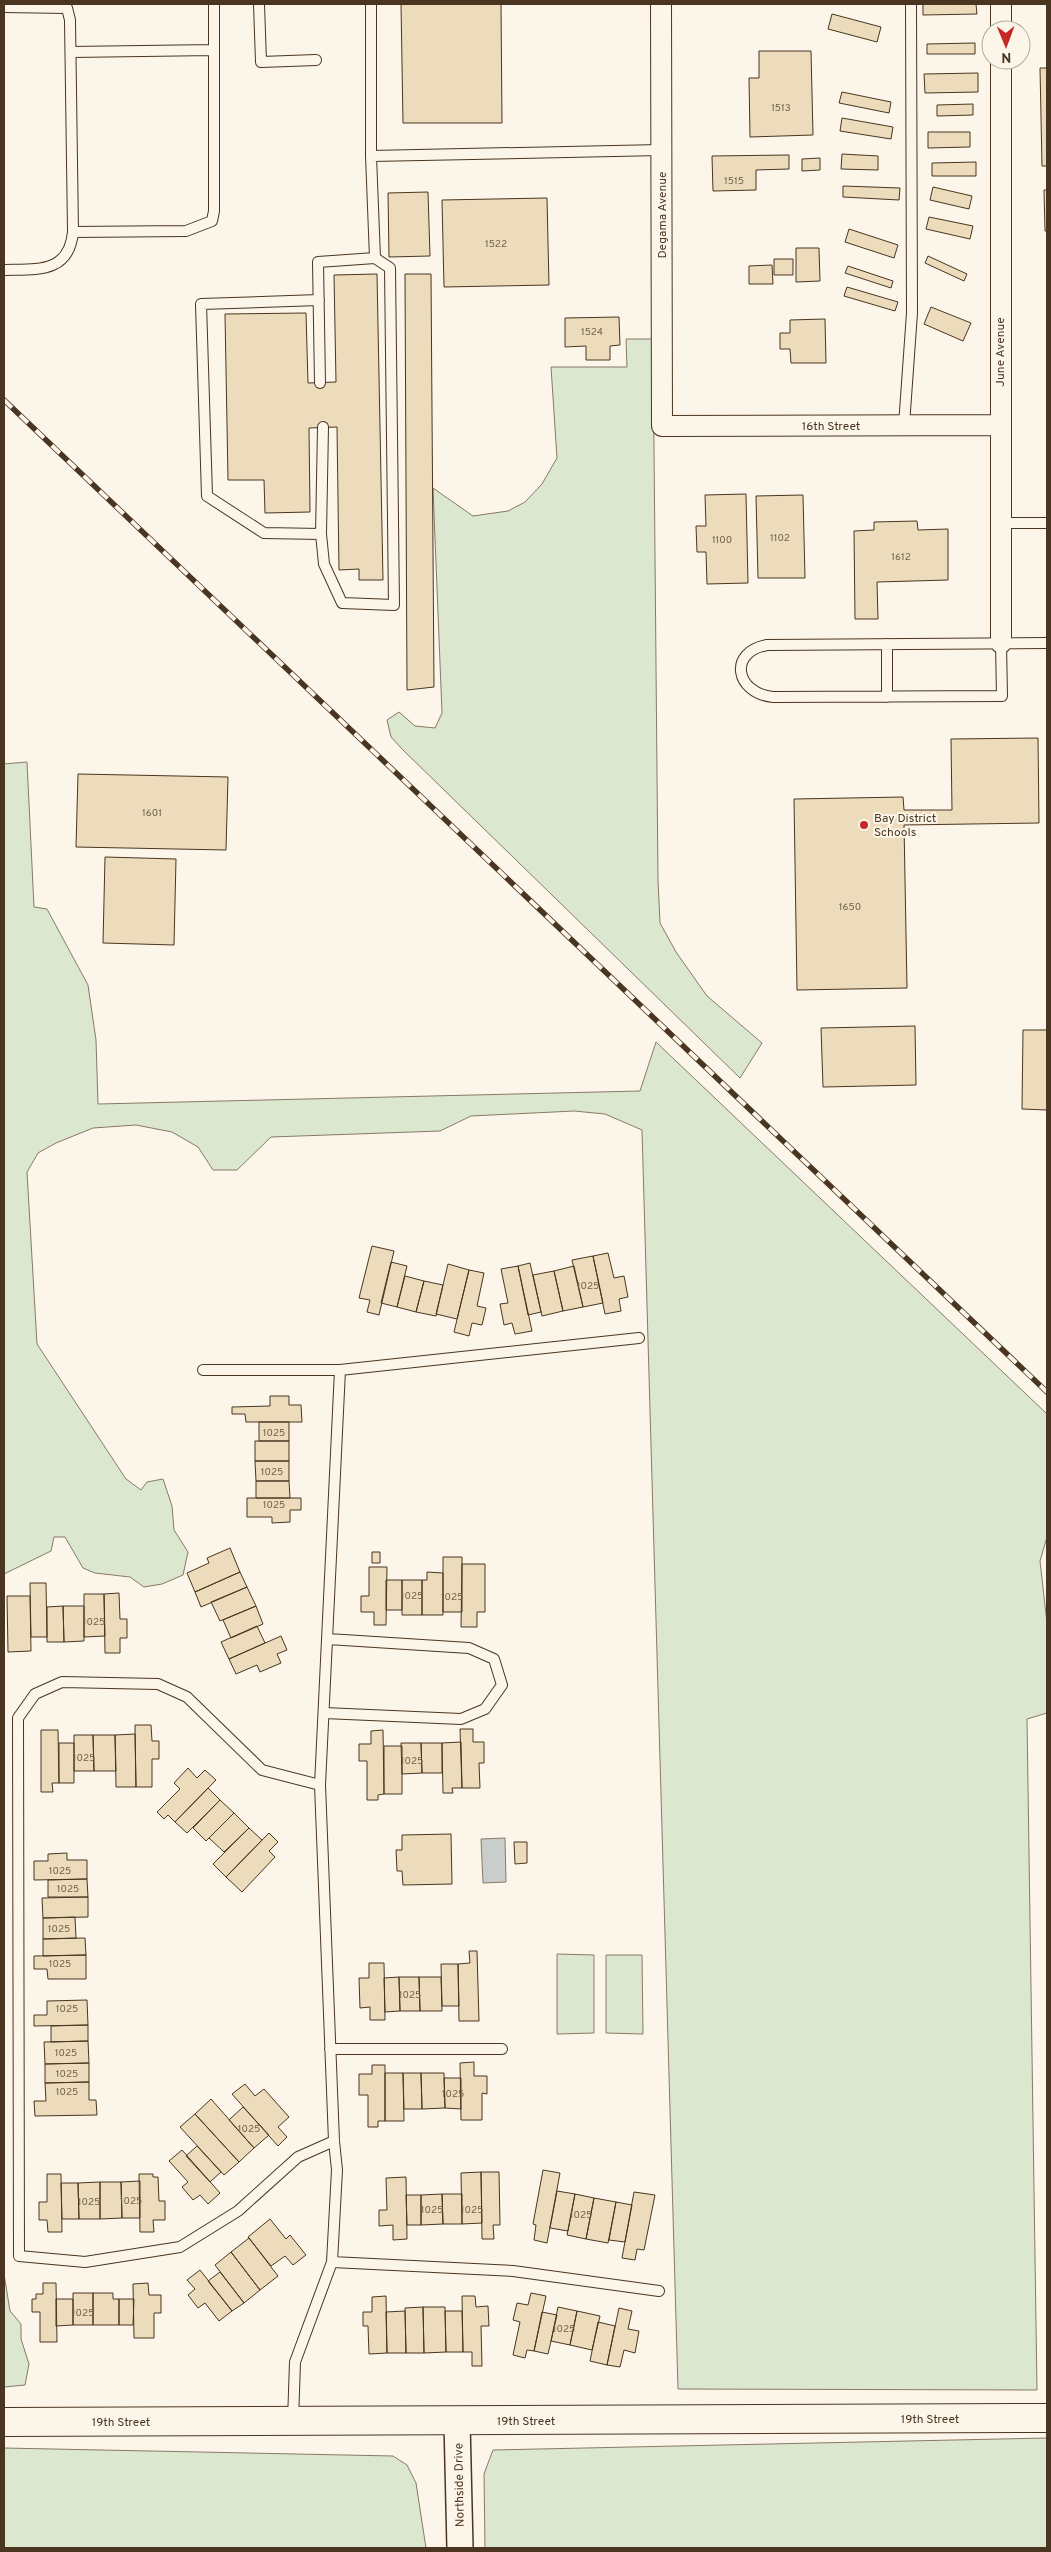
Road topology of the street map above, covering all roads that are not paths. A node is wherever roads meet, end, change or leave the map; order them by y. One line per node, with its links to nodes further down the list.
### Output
1 (214, 4): 9 (lane)
2 (259, 4): 11 (lane)
3 (371, 4): 14 (lane)
4 (661, 4): 13 (street, Degama Avenue)
5 (911, 4): 20 (lane)
6 (1001, 4): 8 (street)
7 (4, 7): 10 (lane)
8 (1001, 20)
9 (214, 50): 10 (lane); 15 (lane)
10 (71, 52): 15 (lane)
11 (316, 60)
12 (1001, 70): 21 (street, June Avenue)
13 (662, 150): 14 (lane); 22 (street, Degama Avenue)
14 (371, 156): 16 (lane)
15 (73, 232): 17 (lane)
16 (375, 258): 18 (lane); 26 (lane)
17 (4, 270)
18 (319, 300): 19 (lane); 26 (lane)
19 (320, 383)
20 (904, 425): 21 (street, 16th Street); 22 (street, 16th Street)
21 (1000, 425): 24 (street, June Avenue)
22 (662, 426)
23 (322, 428): 26 (lane)
24 (1001, 523): 25 (lane); 27 (street, June Avenue)
25 (1047, 523)
26 (321, 534)
27 (1001, 643): 28 (lane); 29 (lane); 30 (lane)
28 (1047, 643)
29 (887, 644): 30 (lane); 30 (lane)
30 (887, 697)
31 (639, 1338): 33 (lane)
32 (203, 1370): 33 (lane)
33 (340, 1370): 34 (lane)
34 (328, 1639): 35 (lane); 35 (lane)
35 (324, 1713): 36 (lane)
36 (320, 1785): 37 (lane); 39 (lane)
37 (330, 2049): 38 (lane); 39 (lane)
38 (502, 2049)
39 (334, 2141): 40 (lane)
40 (332, 2262): 41 (lane); 44 (lane)
41 (659, 2291)
42 (1047, 2418): 45 (main road, 19th Street)
43 (4, 2422): 44 (main road, 19th Street)
44 (293, 2422): 45 (main road, 19th Street)
45 (458, 2422): 46 (street, Northside Drive)
46 (460, 2548)

